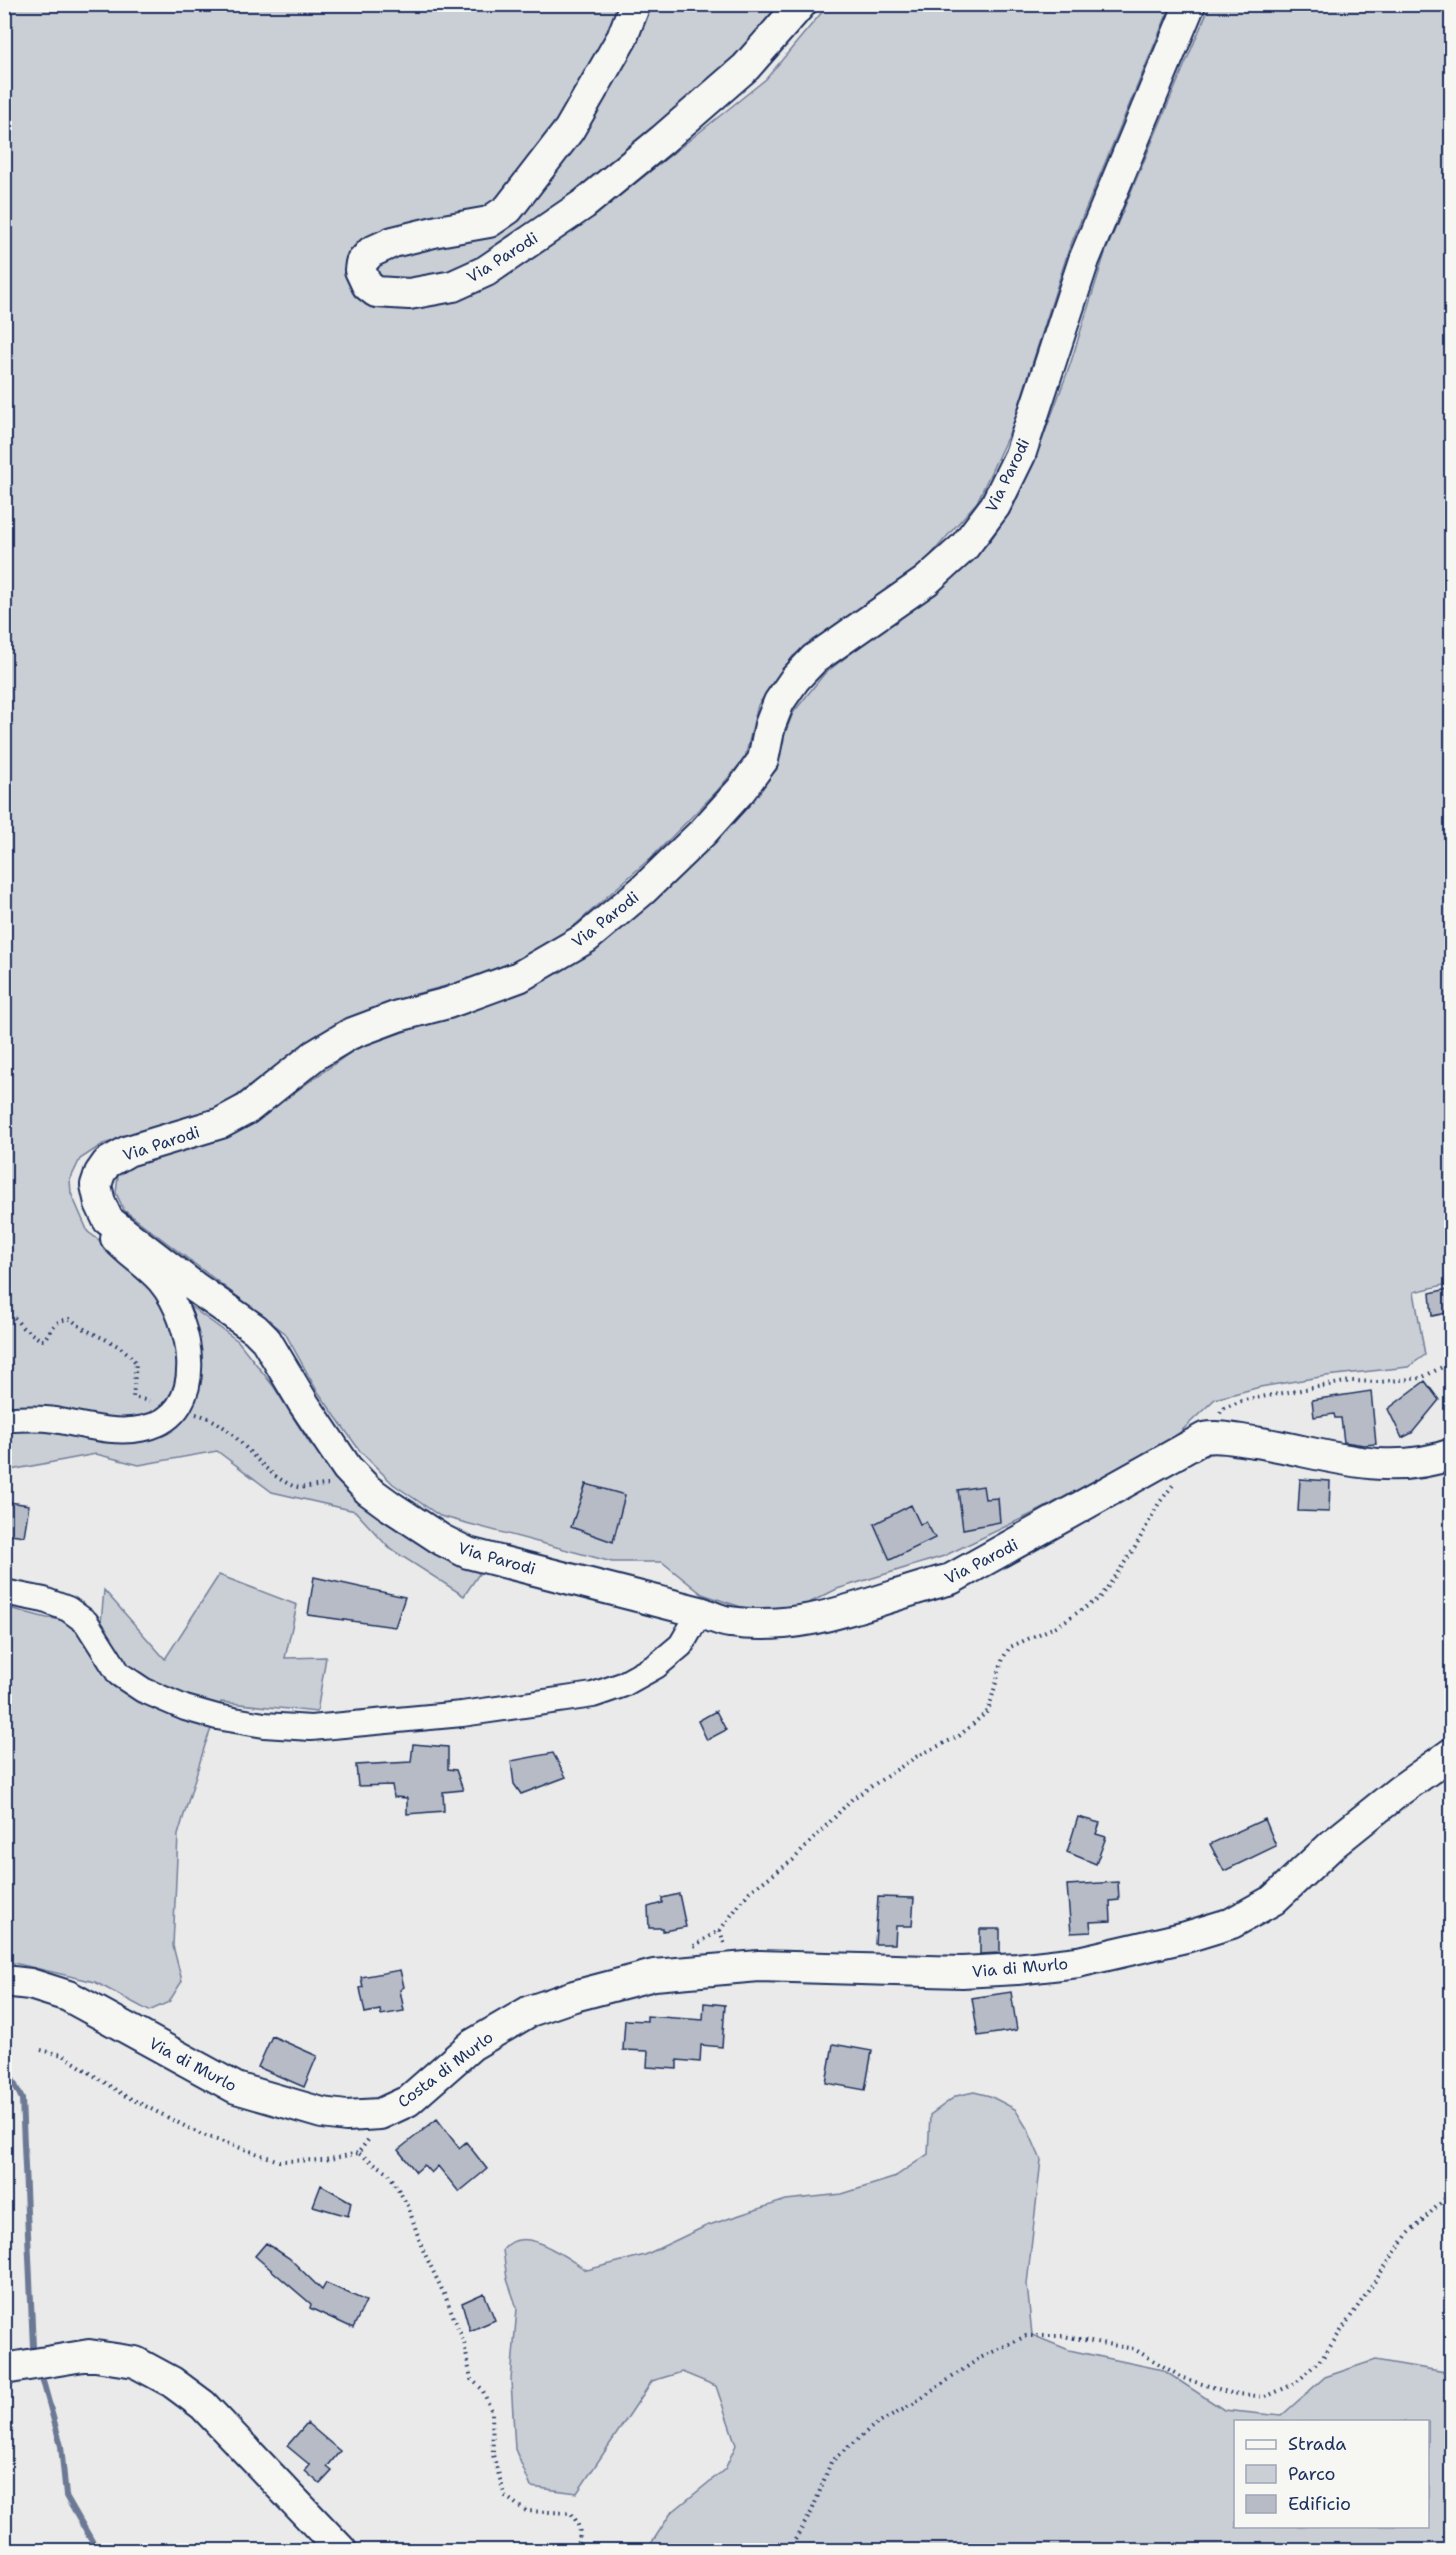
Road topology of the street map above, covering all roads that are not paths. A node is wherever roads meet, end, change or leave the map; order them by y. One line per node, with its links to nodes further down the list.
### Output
1 (635, 4): 2 (street, Via Parodi)
2 (801, 4)
3 (1190, 4): 4 (street, Via Parodi)
4 (108, 1220): 5 (street); 8 (street, Via Parodi)
5 (4, 1419)
6 (1452, 1454): 8 (street, Via Parodi)
7 (4, 1592): 8 (street)
8 (700, 1612)
9 (1452, 1754): 11 (street, Via di Murlo)
10 (4, 1981): 12 (street, Via di Murlo)
11 (530, 2011): 12 (street, Costa di Murlo)
12 (391, 2110)
13 (4, 2369): 14 (street)
14 (341, 2550)

